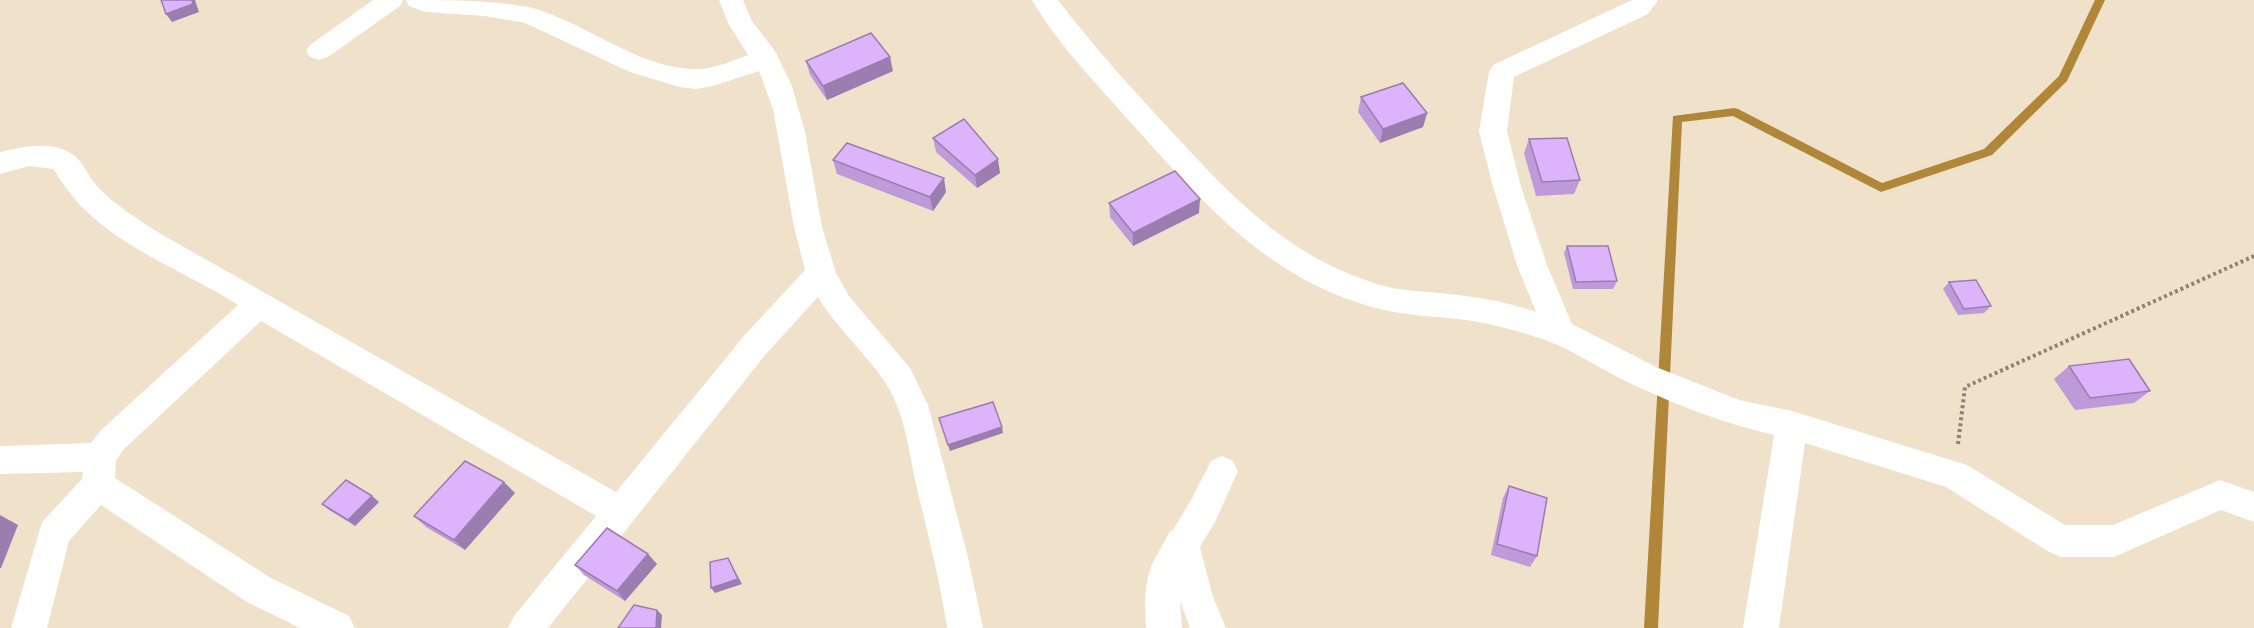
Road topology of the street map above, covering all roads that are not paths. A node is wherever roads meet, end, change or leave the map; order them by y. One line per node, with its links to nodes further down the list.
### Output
1 (391, 0): 6 (street)
2 (418, 0): 7 (street)
3 (731, 0): 7 (street)
4 (1044, 0): 11 (street)
5 (1646, 0): 11 (street)
6 (319, 51)
7 (765, 58): 9 (street)
8 (0, 163): 10 (street)
9 (821, 273): 17 (street); 22 (street)
10 (259, 305): 14 (street); 17 (street)
11 (1560, 333): 12 (street)
12 (1792, 425): 16 (street); 25 (street)
13 (0, 460): 14 (street)
14 (99, 471): 19 (street); 20 (street)
15 (1222, 471): 18 (street)
16 (2254, 507)
17 (620, 512): 21 (street)
18 (1182, 542): 23 (street); 24 (street)
19 (29, 628)
20 (337, 628)
21 (526, 628)
22 (965, 628)
23 (1164, 628)
24 (1208, 628)
25 (1761, 628)

